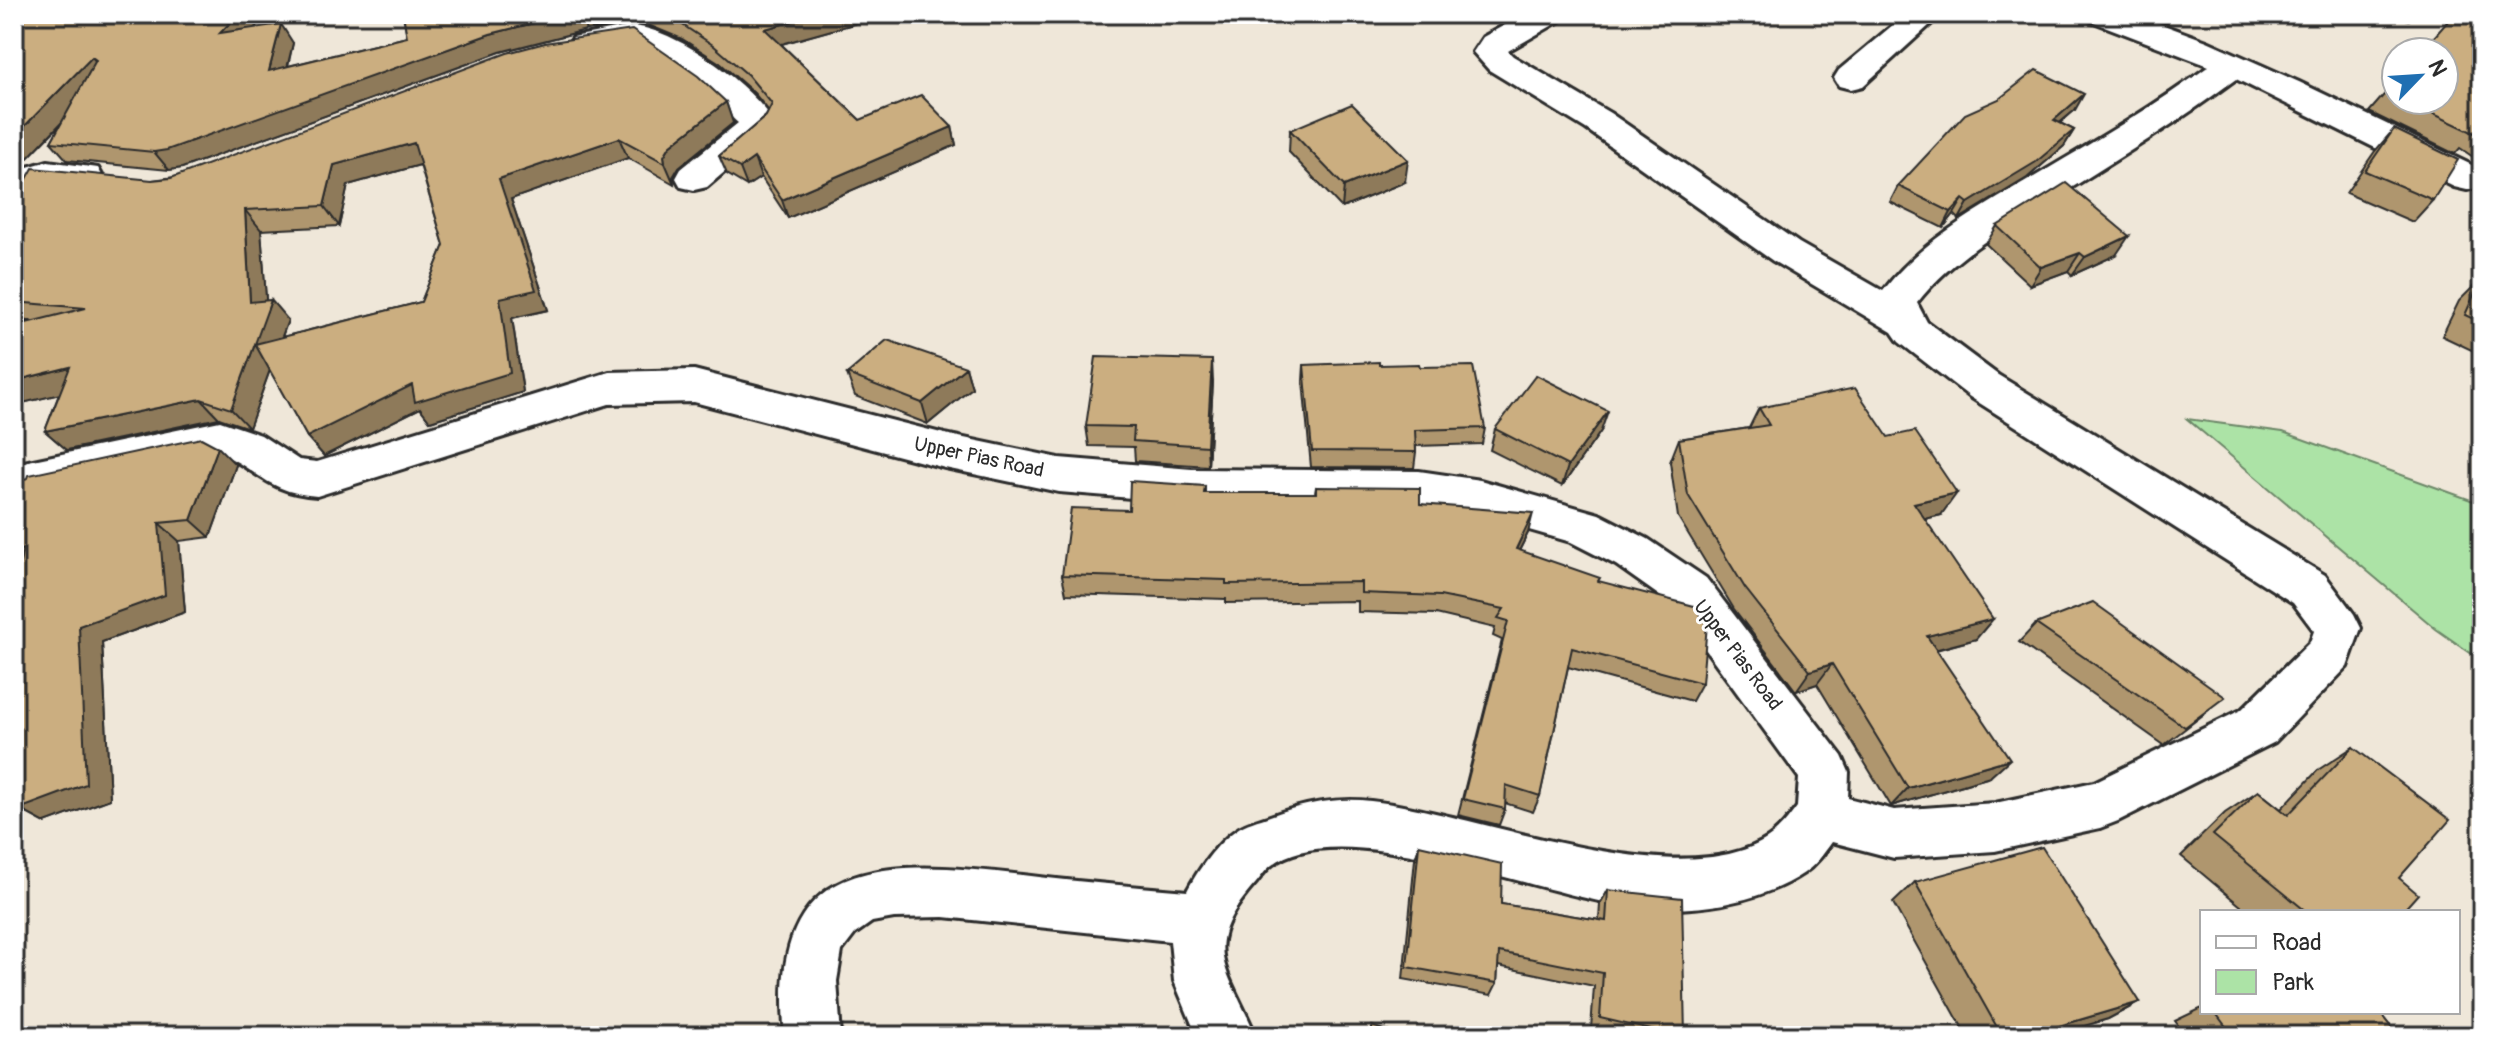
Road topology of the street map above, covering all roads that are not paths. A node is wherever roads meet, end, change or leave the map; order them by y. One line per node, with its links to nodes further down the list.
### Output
1 (1549, 14): 11 (street)
2 (1926, 14): 6 (street)
3 (2102, 14): 5 (street)
4 (550, 51): 7 (street)
5 (2233, 65): 8 (street); 11 (street)
6 (1851, 78)
7 (694, 178)
8 (2467, 178)
9 (119, 180): 10 (street)
10 (14, 184)
11 (1901, 320): 13 (street)
12 (14, 481): 13 (street, Upper Pias Road)
13 (1822, 815): 14 (street)
14 (1200, 918): 15 (street); 16 (street)
15 (813, 1036)
16 (1228, 1036)

